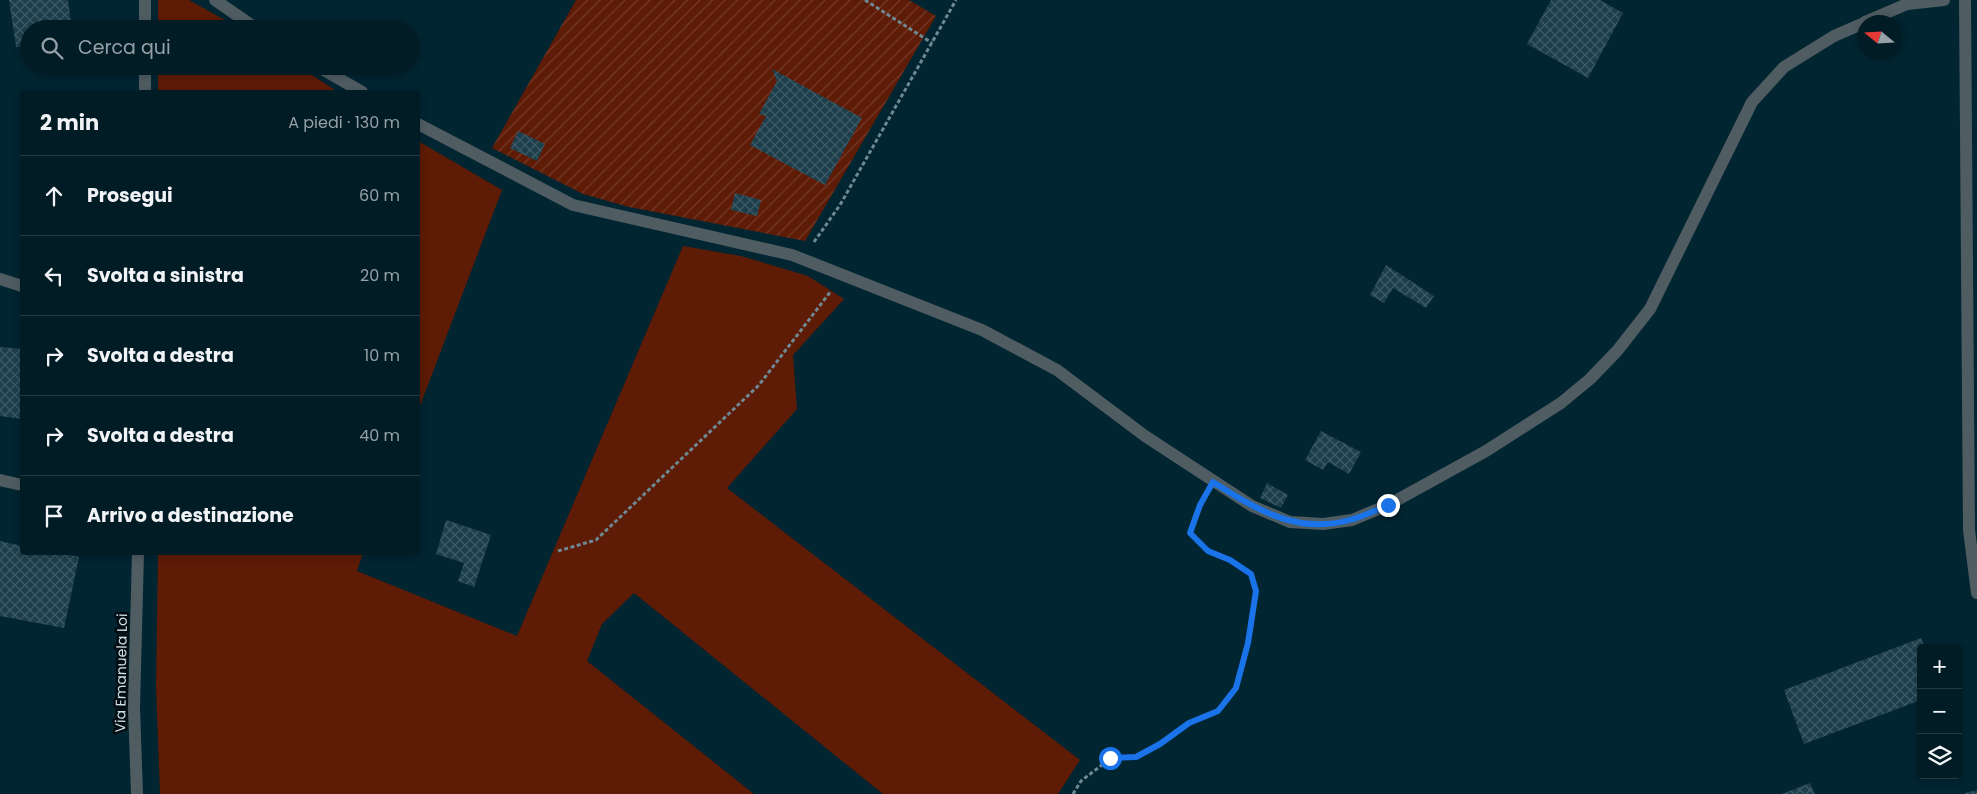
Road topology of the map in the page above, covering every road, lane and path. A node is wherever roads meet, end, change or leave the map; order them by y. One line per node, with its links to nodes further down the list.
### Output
1 (146, 0): 8 (street)
2 (215, 0): 9 (street)
3 (865, 0): 11 (path)
4 (956, 0): 11 (path)
5 (1944, 0): 7 (street)
6 (1965, 0): 26 (street)
7 (1883, 15)
8 (145, 20)
9 (244, 20)
10 (1857, 26): 22 (street)
11 (932, 43): 17 (path)
12 (145, 75): 14 (street)
13 (333, 75): 15 (street)
14 (145, 90)
15 (359, 90)
16 (420, 125): 17 (street)
17 (802, 259): 18 (street)
18 (843, 275): 22 (street); 24 (path)
19 (0, 279): 20 (street)
20 (20, 285)
21 (0, 480): 23 (street)
22 (1213, 482): 28 (path)
23 (20, 485)
24 (558, 551)
25 (138, 555): 27 (street, Via Emanuela Loi)
26 (1977, 593)
27 (137, 794)
28 (1073, 794)

